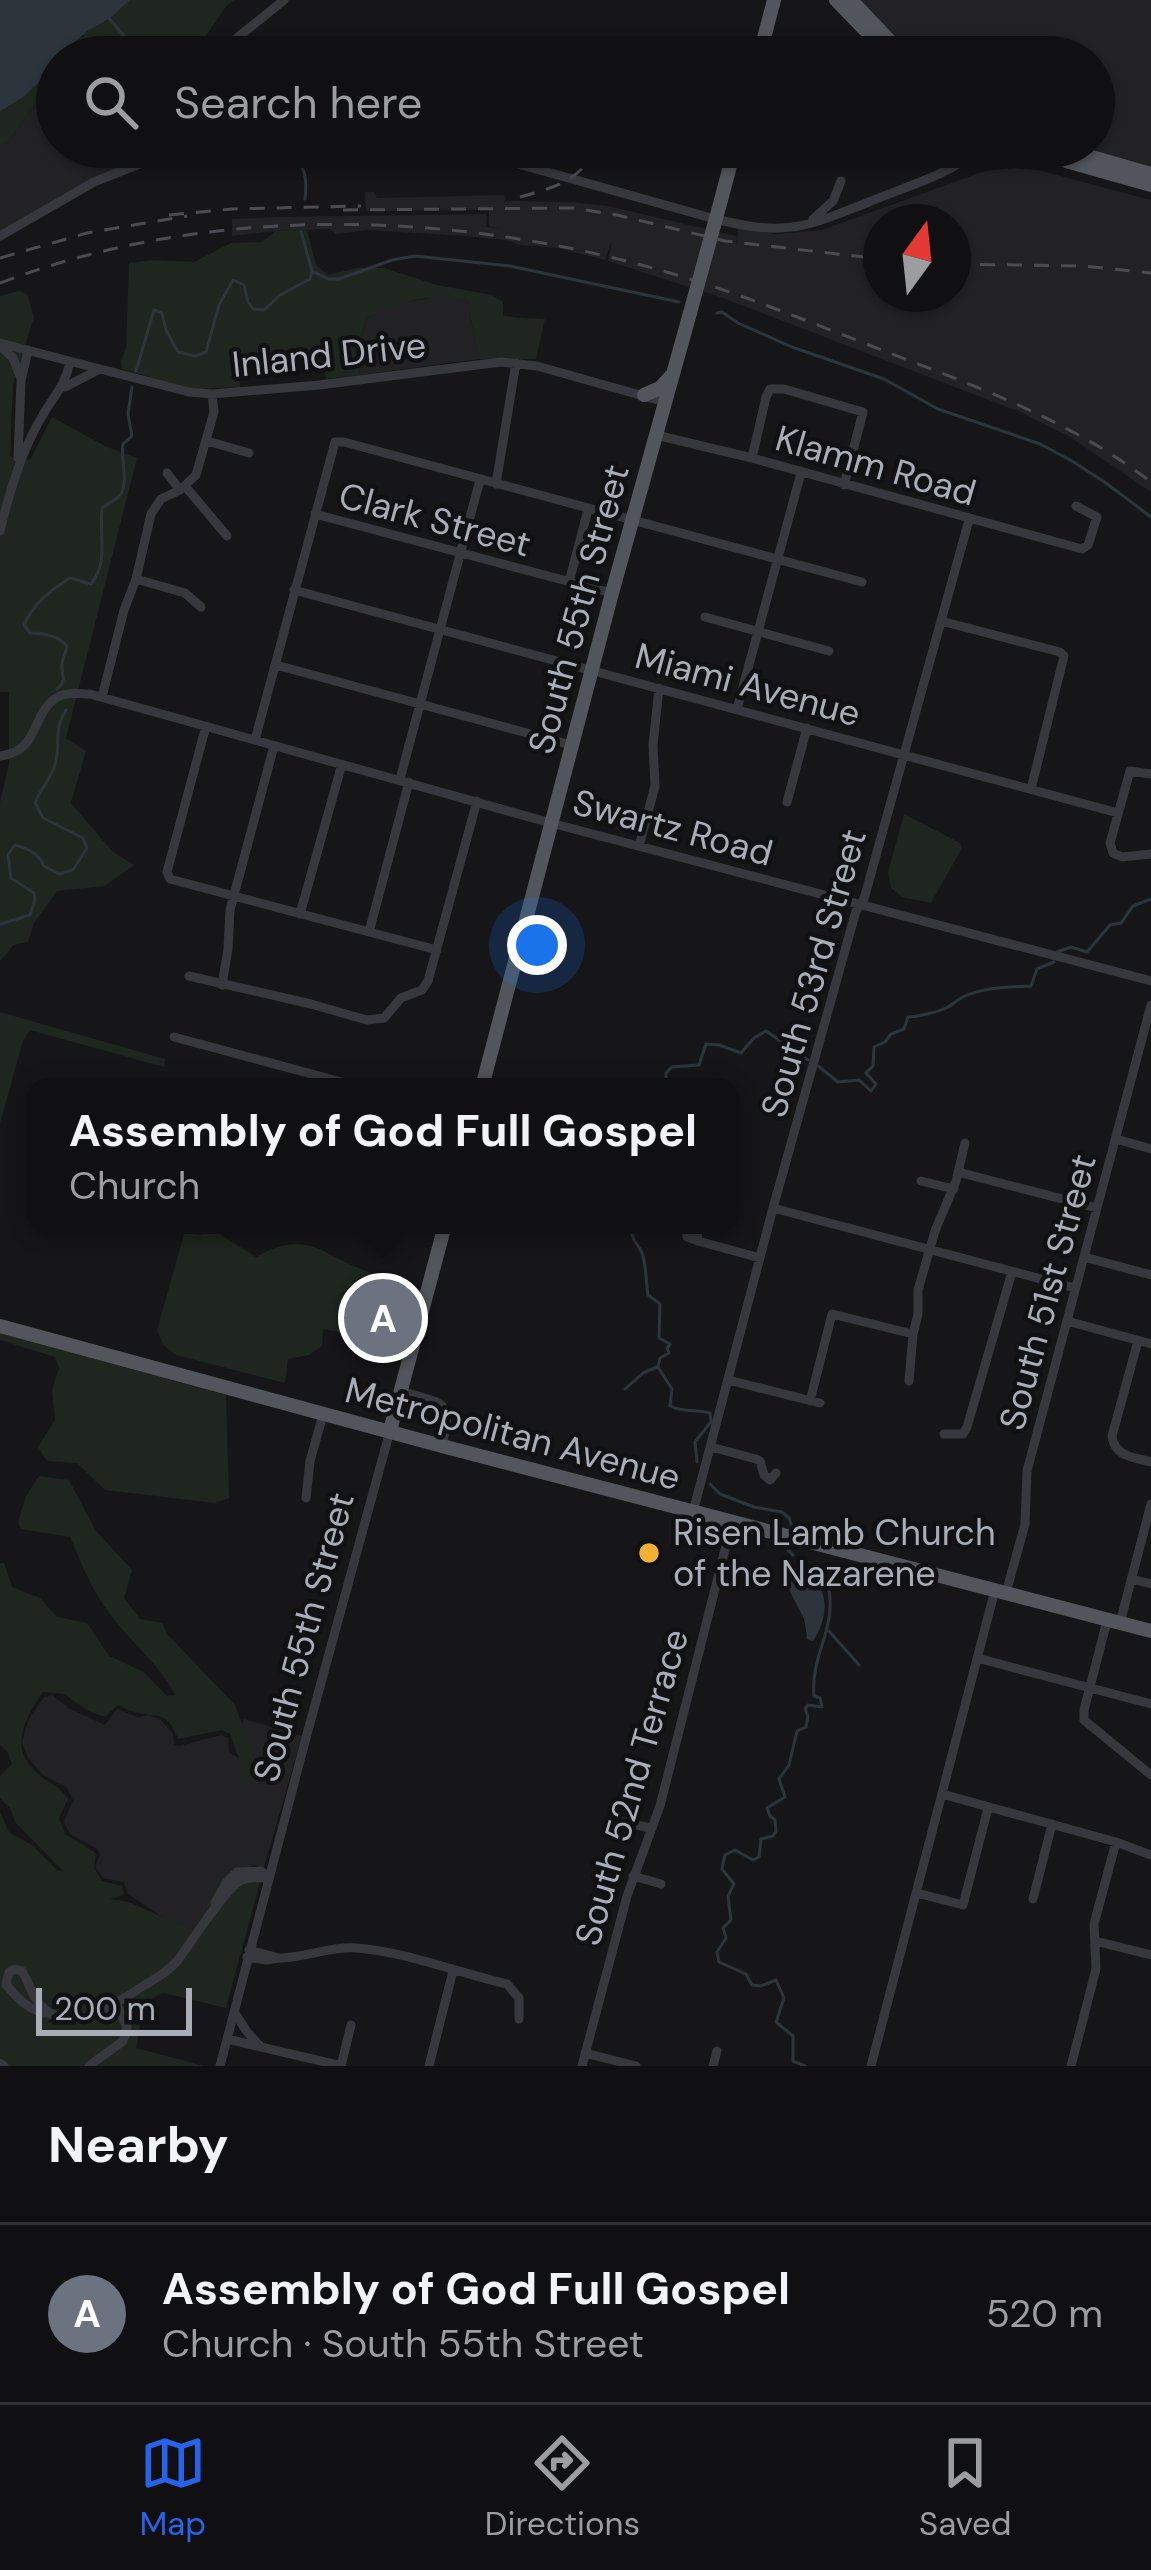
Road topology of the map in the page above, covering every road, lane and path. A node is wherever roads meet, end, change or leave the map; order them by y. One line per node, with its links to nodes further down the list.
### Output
1 (284, 0): 5 (street)
2 (773, 0): 6 (main road)
3 (836, 0): 7 (main road)
4 (851, 0): 8 (main road)
5 (241, 36)
6 (764, 36)
7 (871, 36)
8 (885, 36)
9 (1115, 164): 15 (main road)
10 (129, 168): 19 (street)
11 (534, 168): 18 (street)
12 (729, 168): 25 (main road, South 55th Street, bridge)
13 (952, 168): 18 (street)
14 (1096, 168): 17 (main road)
15 (1151, 174)
16 (842, 181): 18 (street)
17 (1151, 185)
18 (806, 224)
19 (0, 236)
20 (0, 345): 21 (street, Inland Drive); 26 (street)
21 (28, 350): 22 (street, Inland Drive); 26 (street)
22 (70, 362): 24 (street, Inland Drive); 27 (street)
23 (516, 363): 28 (street, Inland Drive); 29 (street, Inland Drive); 39 (street)
24 (100, 370): 27 (street); 28 (street, Inland Drive)
25 (674, 372): 29 (main road); 30 (main road, South 55th Street)
26 (21, 381): 35 (street)
27 (61, 390): 35 (street)
28 (212, 394): 32 (street)
29 (644, 395): 30 (street, Inland Drive)
30 (664, 402): 31 (main road, South 55th Street)
31 (656, 434): 34 (street, Klamm Road); 45 (main road, South 55th Street)
32 (207, 441): 33 (street); 41 (street)
33 (249, 453)
34 (752, 458): 37 (street, Klamm Road); 40 (street)
35 (17, 470): 47 (street)
36 (167, 472): 41 (street)
37 (802, 473): 40 (street, Klamm Road); 50 (street)
38 (480, 480): 39 (street); 44 (street); 49 (street)
39 (496, 484): 43 (street)
40 (844, 485): 46 (street, Klamm Road)
41 (182, 488): 48 (street); 51 (street)
42 (1076, 506): 46 (street, Klamm Road)
43 (588, 510): 45 (street); 52 (street)
44 (315, 514): 49 (street, Clark Street); 54 (street)
45 (634, 520): 50 (street); 55 (main road, South 55th Street)
46 (969, 520): 58 (street, South 53rd Street)
47 (0, 531)
48 (227, 536)
49 (460, 554): 52 (street, Clark Street); 59 (street)
50 (777, 560): 53 (street); 60 (street)
51 (136, 579): 56 (street); 65 (street)
52 (569, 582): 55 (street, Clark Street)
53 (862, 582)
54 (294, 590): 59 (street, Miami Avenue); 62 (street)
55 (612, 593): 63 (main road, South 55th Street)
56 (201, 607)
57 (705, 617): 60 (street)
58 (940, 621): 73 (street, South 53rd Street); 78 (street)
59 (440, 629): 63 (street, Miami Avenue); 66 (street)
60 (758, 632): 61 (street); 67 (street)
61 (829, 651)
62 (276, 665): 66 (street); 70 (street)
63 (592, 669): 64 (street, Miami Avenue); 71 (main road, South 55th Street)
64 (659, 688): 67 (street, Miami Avenue); 83 (street)
65 (102, 697): 68 (street, Swartz Road); 74 (street, Swartz Road)
66 (420, 704): 71 (street); 77 (street)
67 (737, 709): 69 (street, Miami Avenue)
68 (206, 726): 70 (street, Swartz Road); 85 (street)
69 (807, 728): 73 (street, Miami Avenue); 80 (street)
70 (255, 740): 72 (street, Swartz Road)
71 (571, 745): 82 (main road, South 55th Street)
72 (274, 746): 75 (street, Swartz Road); 85 (street)
73 (904, 754): 78 (street, Miami Avenue); 86 (street, South 53rd Street)
74 (0, 756)
75 (342, 764): 77 (street, Swartz Road); 87 (street)
76 (1151, 774): 81 (street)
77 (405, 781): 79 (street, Swartz Road); 88 (street)
78 (1031, 789): 81 (street, Miami Avenue)
79 (477, 801): 82 (street, Swartz Road); 89 (street)
80 (787, 802)
81 (1118, 813): 84 (street)
82 (551, 823): 83 (street, Swartz Road); 96 (main road, South 55th Street)
83 (639, 846): 86 (street, Swartz Road)
84 (1151, 854)
85 (233, 896): 87 (street); 92 (street)
86 (860, 905): 91 (street, Swartz Road); 103 (street, South 53rd Street)
87 (300, 914): 88 (street)
88 (369, 932): 89 (street)
89 (437, 950): 92 (street)
90 (189, 976): 92 (street)
91 (1151, 982)
92 (222, 985)
93 (1151, 1005): 97 (street, South 51st Street)
94 (174, 1036): 95 (street)
95 (327, 1078)
96 (484, 1078)
97 (1116, 1139): 99 (street); 104 (street, South 51st Street)
98 (965, 1143): 100 (street)
99 (1151, 1149)
100 (958, 1172): 102 (street); 104 (street)
101 (921, 1181): 102 (street)
102 (954, 1189): 107 (street)
103 (773, 1208): 107 (street); 109 (street, South 53rd Street)
104 (1097, 1208): 108 (street, South 51st Street)
105 (444, 1234): 120 (main road, South 55th Street)
106 (698, 1241): 109 (street)
107 (929, 1248): 110 (street); 115 (street)
108 (1084, 1257): 111 (street); 112 (street, South 51st Street)
109 (760, 1258): 118 (street, South 53rd Street)
110 (1012, 1271): 112 (street); 123 (street)
111 (1150, 1272)
112 (1076, 1288): 113 (street, South 51st Street)
113 (1066, 1321): 116 (street); 134 (street, South 51st Street)
114 (0, 1326): 121 (main road, Metropolitan Avenue)
115 (913, 1334): 118 (street); 119 (street)
116 (1138, 1341): 117 (street); 127 (street)
117 (1151, 1344)
118 (728, 1380): 125 (street, South 53rd Street)
119 (909, 1381)
120 (401, 1391): 122 (main road, South 55th Street); 124 (street)
121 (323, 1414): 122 (main road, Metropolitan Avenue); 128 (street)
122 (390, 1431): 124 (main road, Metropolitan Avenue); 149 (street, South 55th Street)
123 (944, 1434)
124 (442, 1447): 130 (main road, Metropolitan Avenue)
125 (711, 1447): 126 (street); 130 (street, South 53rd Street)
126 (760, 1461)
127 (1151, 1462)
128 (306, 1498)
129 (1150, 1508): 132 (street)
130 (693, 1512): 131 (main road, Metropolitan Avenue)
131 (732, 1522): 134 (main road, Metropolitan Avenue); 145 (street, South 52nd Terrace)
132 (1131, 1579): 133 (street); 135 (street)
133 (1151, 1584)
134 (1000, 1592): 135 (main road, Metropolitan Avenue); 137 (street, South 51st Street)
135 (1114, 1622): 136 (main road, Metropolitan Avenue); 138 (street)
136 (1151, 1631)
137 (977, 1658): 138 (street); 141 (street, South 51st Street)
138 (1090, 1688): 139 (street); 140 (street)
139 (1151, 1704)
140 (1151, 1775)
141 (942, 1794): 142 (street); 151 (street, South 51st Street)
142 (988, 1808): 144 (street); 151 (street)
143 (614, 1820): 145 (street)
144 (1052, 1825): 146 (street); 152 (street)
145 (650, 1828): 148 (street, South 52nd Terrace)
146 (1116, 1842): 147 (street); 153 (street)
147 (1151, 1855)
148 (633, 1876): 150 (street); 165 (street, South 52nd Terrace)
149 (268, 1877): 154 (street, South 55th Street); 157 (street)
150 (661, 1883)
151 (917, 1894): 174 (street, South 51st Street)
152 (1033, 1899)
153 (1095, 1941): 155 (street); 175 (street)
154 (248, 1953): 156 (street); 158 (street, South 55th Street)
155 (1151, 1955)
156 (453, 1971): 160 (street); 170 (street)
157 (116, 2003): 159 (street); 166 (street)
158 (233, 2012): 162 (street, South 55th Street); 163 (street)
159 (51, 2014): 159 (street)
160 (519, 2018)
161 (351, 2025): 169 (street)
162 (227, 2039): 163 (street); 168 (street, South 55th Street)
163 (261, 2047): 169 (street)
164 (717, 2051): 173 (street)
165 (585, 2053): 171 (street, South 52nd Terrace); 172 (street)
166 (108, 2061): 167 (street)
167 (88, 2066)
168 (220, 2066)
169 (341, 2066)
170 (429, 2066)
171 (582, 2066)
172 (636, 2066)
173 (713, 2066)
174 (872, 2066)
175 (1071, 2066)

